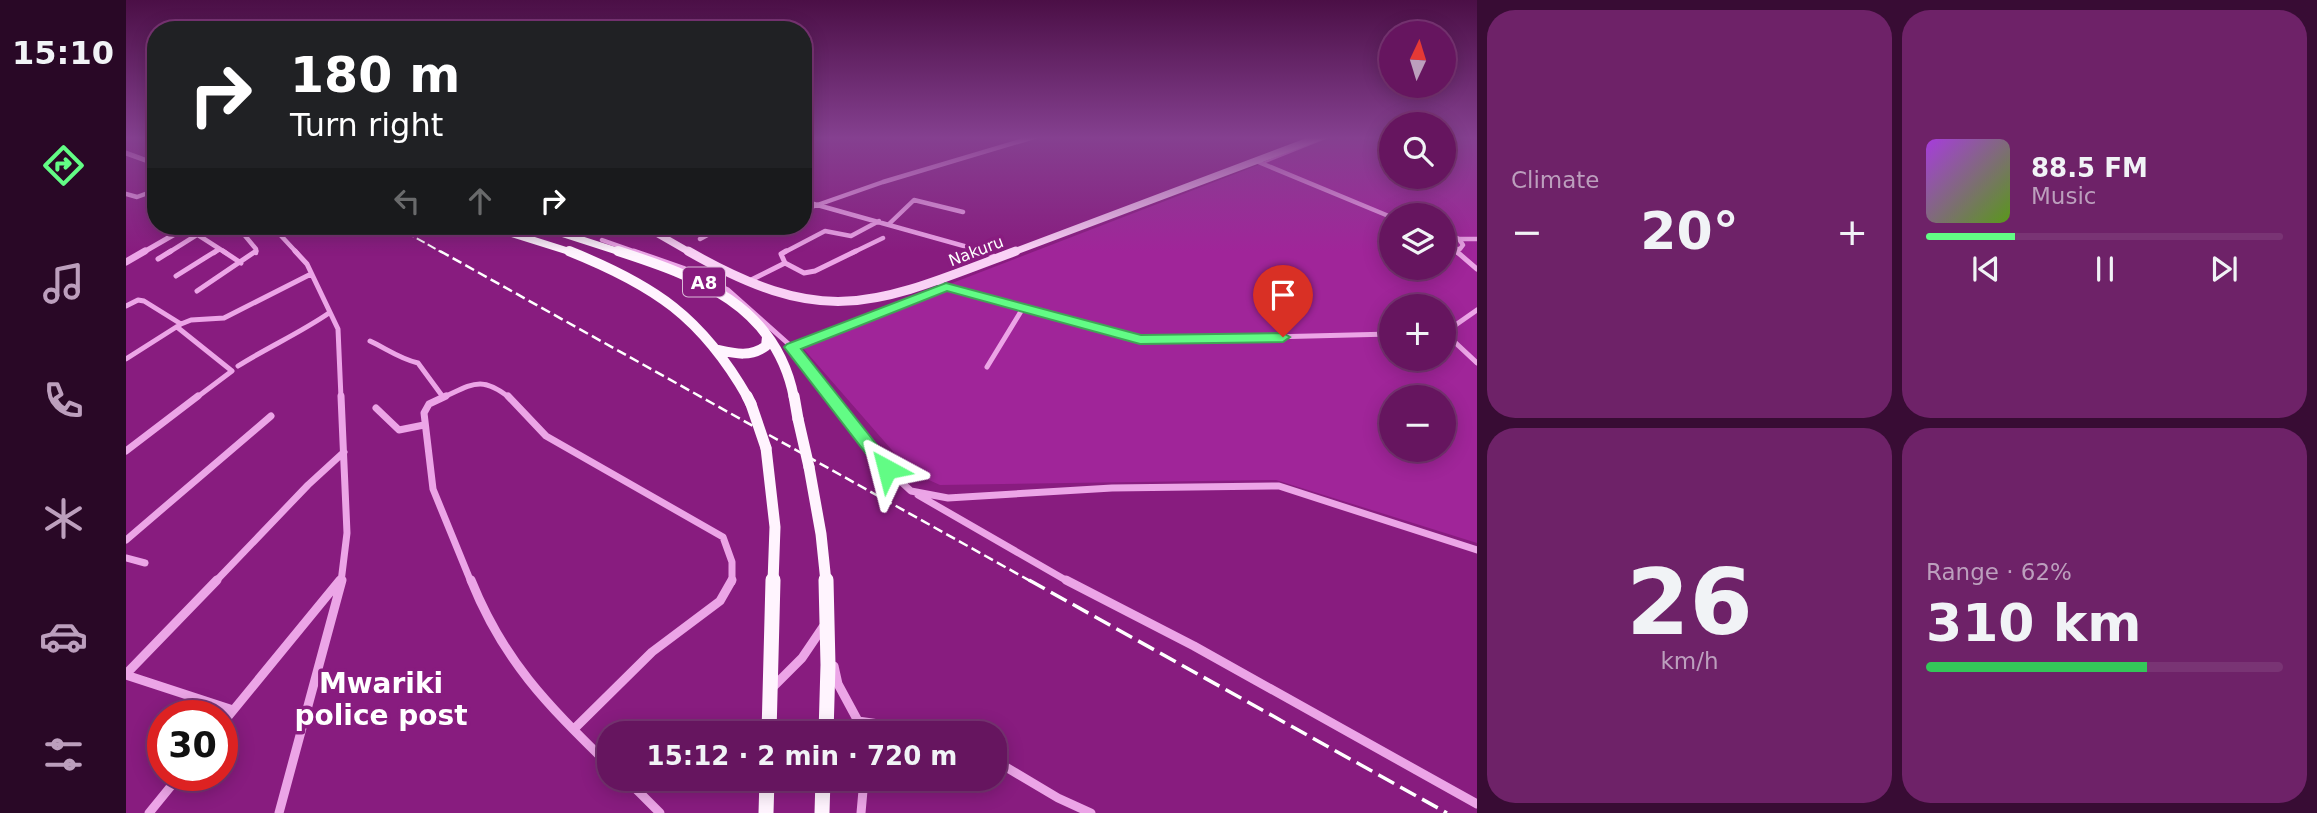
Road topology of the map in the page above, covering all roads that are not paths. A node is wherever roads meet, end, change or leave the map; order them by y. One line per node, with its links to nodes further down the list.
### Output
1 (909, 175): 6 (street)
2 (1219, 175): 28 (main road, Nakuru)
3 (1290, 175): 7 (street)
4 (147, 193): 5 (street)
5 (126, 194)
6 (814, 204): 9 (street)
7 (1379, 211)
8 (963, 212): 10 (street)
9 (879, 221): 10 (street); 32 (street)
10 (889, 224): 28 (street)
11 (173, 235): 30 (street)
12 (198, 235): 25 (street); 29 (street)
13 (244, 235): 31 (street)
14 (280, 235): 34 (street)
15 (515, 235): 51 (highway, A8)
16 (571, 235): 47 (highway, A8)
17 (661, 235): 37 (main road, Nakuru)
18 (707, 235): 21 (street)
19 (883, 238): 32 (street)
20 (1456, 238): 22 (street)
21 (700, 239)
22 (1459, 239): 23 (street); 26 (street)
23 (1477, 239)
24 (602, 240): 50 (street)
25 (220, 249): 31 (street); 35 (street)
26 (1456, 250)
27 (1456, 251): 33 (street)
28 (996, 258): 36 (main road, Nakuru)
29 (158, 259)
30 (126, 262)
31 (240, 263): 39 (street)
32 (785, 263): 37 (street)
33 (1477, 269)
34 (311, 274): 43 (street); 45 (street)
35 (176, 276)
36 (936, 281): 37 (main road, Nakuru); 38 (street)
37 (747, 282)
38 (946, 287): 41 (street); 50 (street)
39 (197, 292)
40 (126, 306): 45 (street)
41 (1023, 308): 46 (street); 55 (street)
42 (1477, 310): 44 (street)
43 (329, 313): 54 (street); 61 (street)
44 (1456, 325)
45 (179, 326): 52 (street); 60 (street)
46 (1379, 334)
47 (767, 337): 51 (highway); 68 (highway, A8, bridge)
48 (370, 341): 56 (street)
49 (1456, 344): 53 (street)
50 (792, 347): 62 (street)
51 (719, 350): 71 (highway, A8, bridge)
52 (126, 359)
53 (1477, 363)
54 (238, 366)
55 (987, 367)
56 (443, 397): 59 (street); 78 (street)
57 (376, 408): 59 (street)
58 (271, 416): 63 (street)
59 (424, 425): 78 (street)
60 (126, 451)
61 (344, 452): 67 (street); 70 (street)
62 (911, 491): 64 (street); 86 (street)
63 (126, 540)
64 (1477, 550)
65 (126, 558): 66 (street)
66 (145, 563)
67 (343, 576): 73 (street); 88 (street)
68 (828, 620): 69 (highway, A8); 71 (street)
69 (831, 649): 74 (street); 76 (highway, A8)
70 (126, 674): 72 (street)
71 (770, 690): 75 (highway, A8)
72 (203, 700)
73 (238, 704)
74 (858, 720): 77 (street)
75 (769, 721)
76 (827, 721)
77 (866, 721)
78 (574, 729): 79 (street)
79 (597, 753)
80 (1007, 769): 93 (street)
81 (167, 791): 87 (street)
82 (638, 791): 89 (street)
83 (767, 791): 90 (highway)
84 (823, 791): 91 (highway)
85 (863, 791): 92 (street)
86 (1477, 804)
87 (149, 813)
88 (279, 813)
89 (660, 813)
90 (766, 813)
91 (822, 813)
92 (861, 813)
93 (1091, 813)

